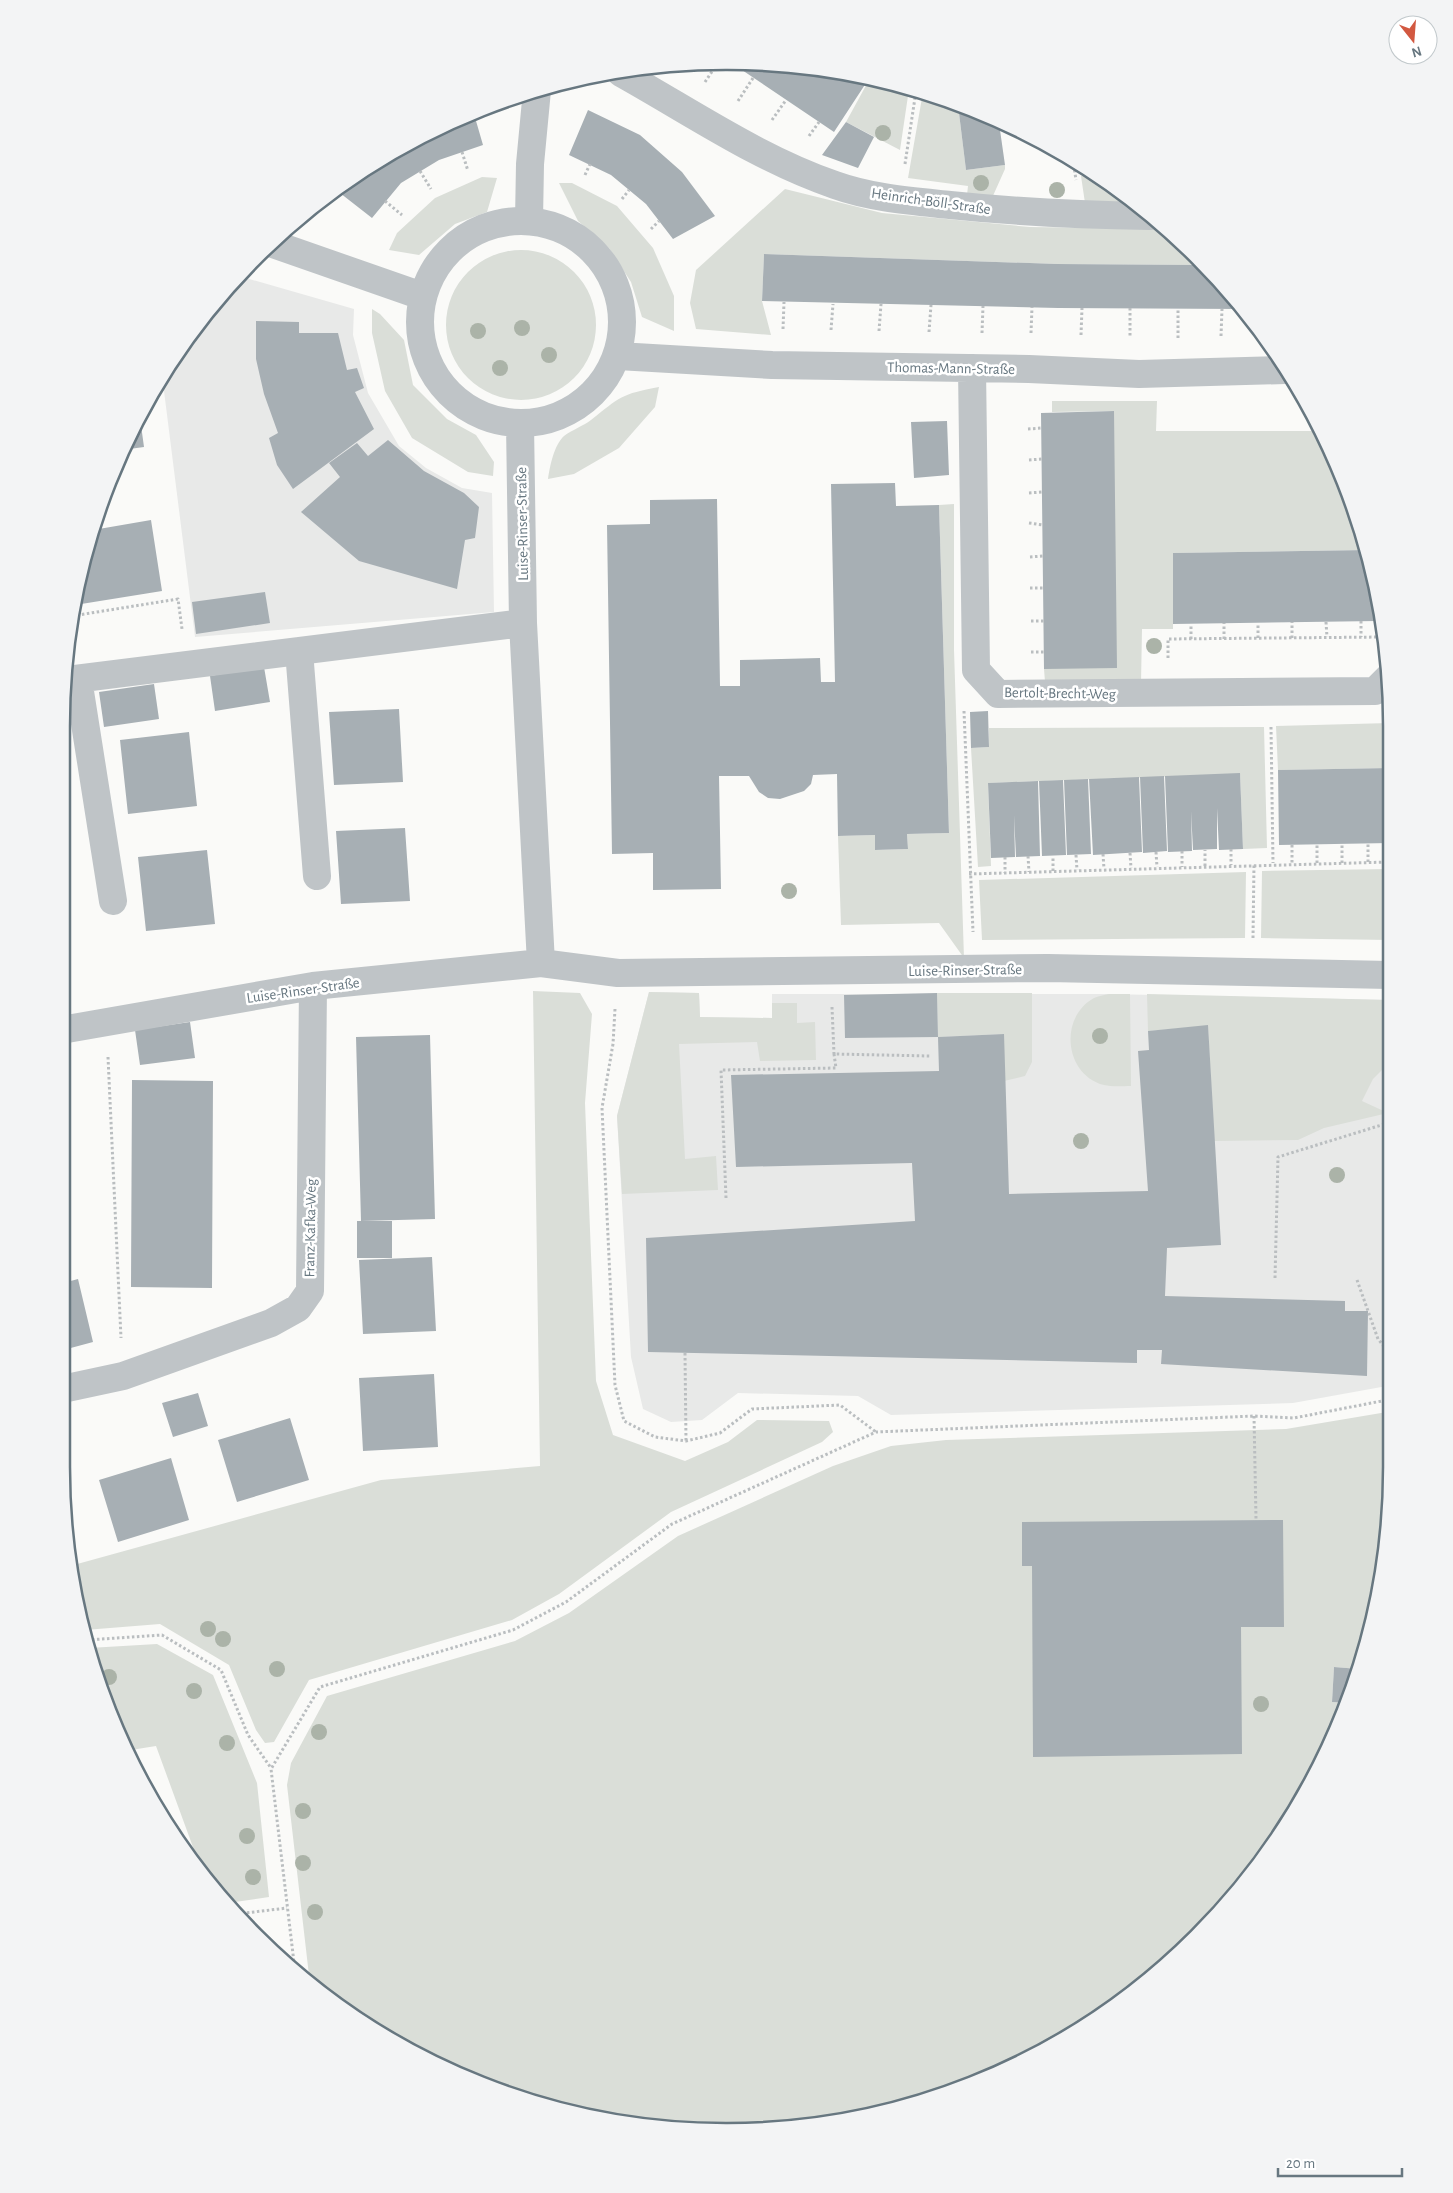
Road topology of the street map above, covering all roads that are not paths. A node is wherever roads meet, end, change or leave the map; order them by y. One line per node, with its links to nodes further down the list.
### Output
1 (629, 78): 3 (street, Heinrich-Böll-Straße)
2 (536, 98): 4 (street)
3 (1138, 216)
4 (530, 220): 6 (street); 7 (street)
5 (279, 246): 6 (street)
6 (422, 296): 10 (street)
7 (618, 356): 8 (street, Thomas-Mann-Straße); 10 (street)
8 (972, 368): 9 (street, Thomas-Mann-Straße); 14 (street, Bertolt-Brecht-Weg)
9 (1277, 370)
10 (520, 424): 11 (street, Luise-Rinser-Straße)
11 (523, 623): 12 (street); 17 (street, Luise-Rinser-Straße)
12 (299, 651): 13 (street); 15 (street)
13 (73, 680): 16 (street)
14 (1382, 684)
15 (317, 876)
16 (113, 901)
17 (541, 963): 18 (street, Luise-Rinser-Straße); 19 (street, Luise-Rinser-Straße)
18 (1383, 975)
19 (313, 986): 20 (street, Luise-Rinser-Straße); 21 (street, Franz-Kafka-Weg)
20 (70, 1029)
21 (70, 1387)

